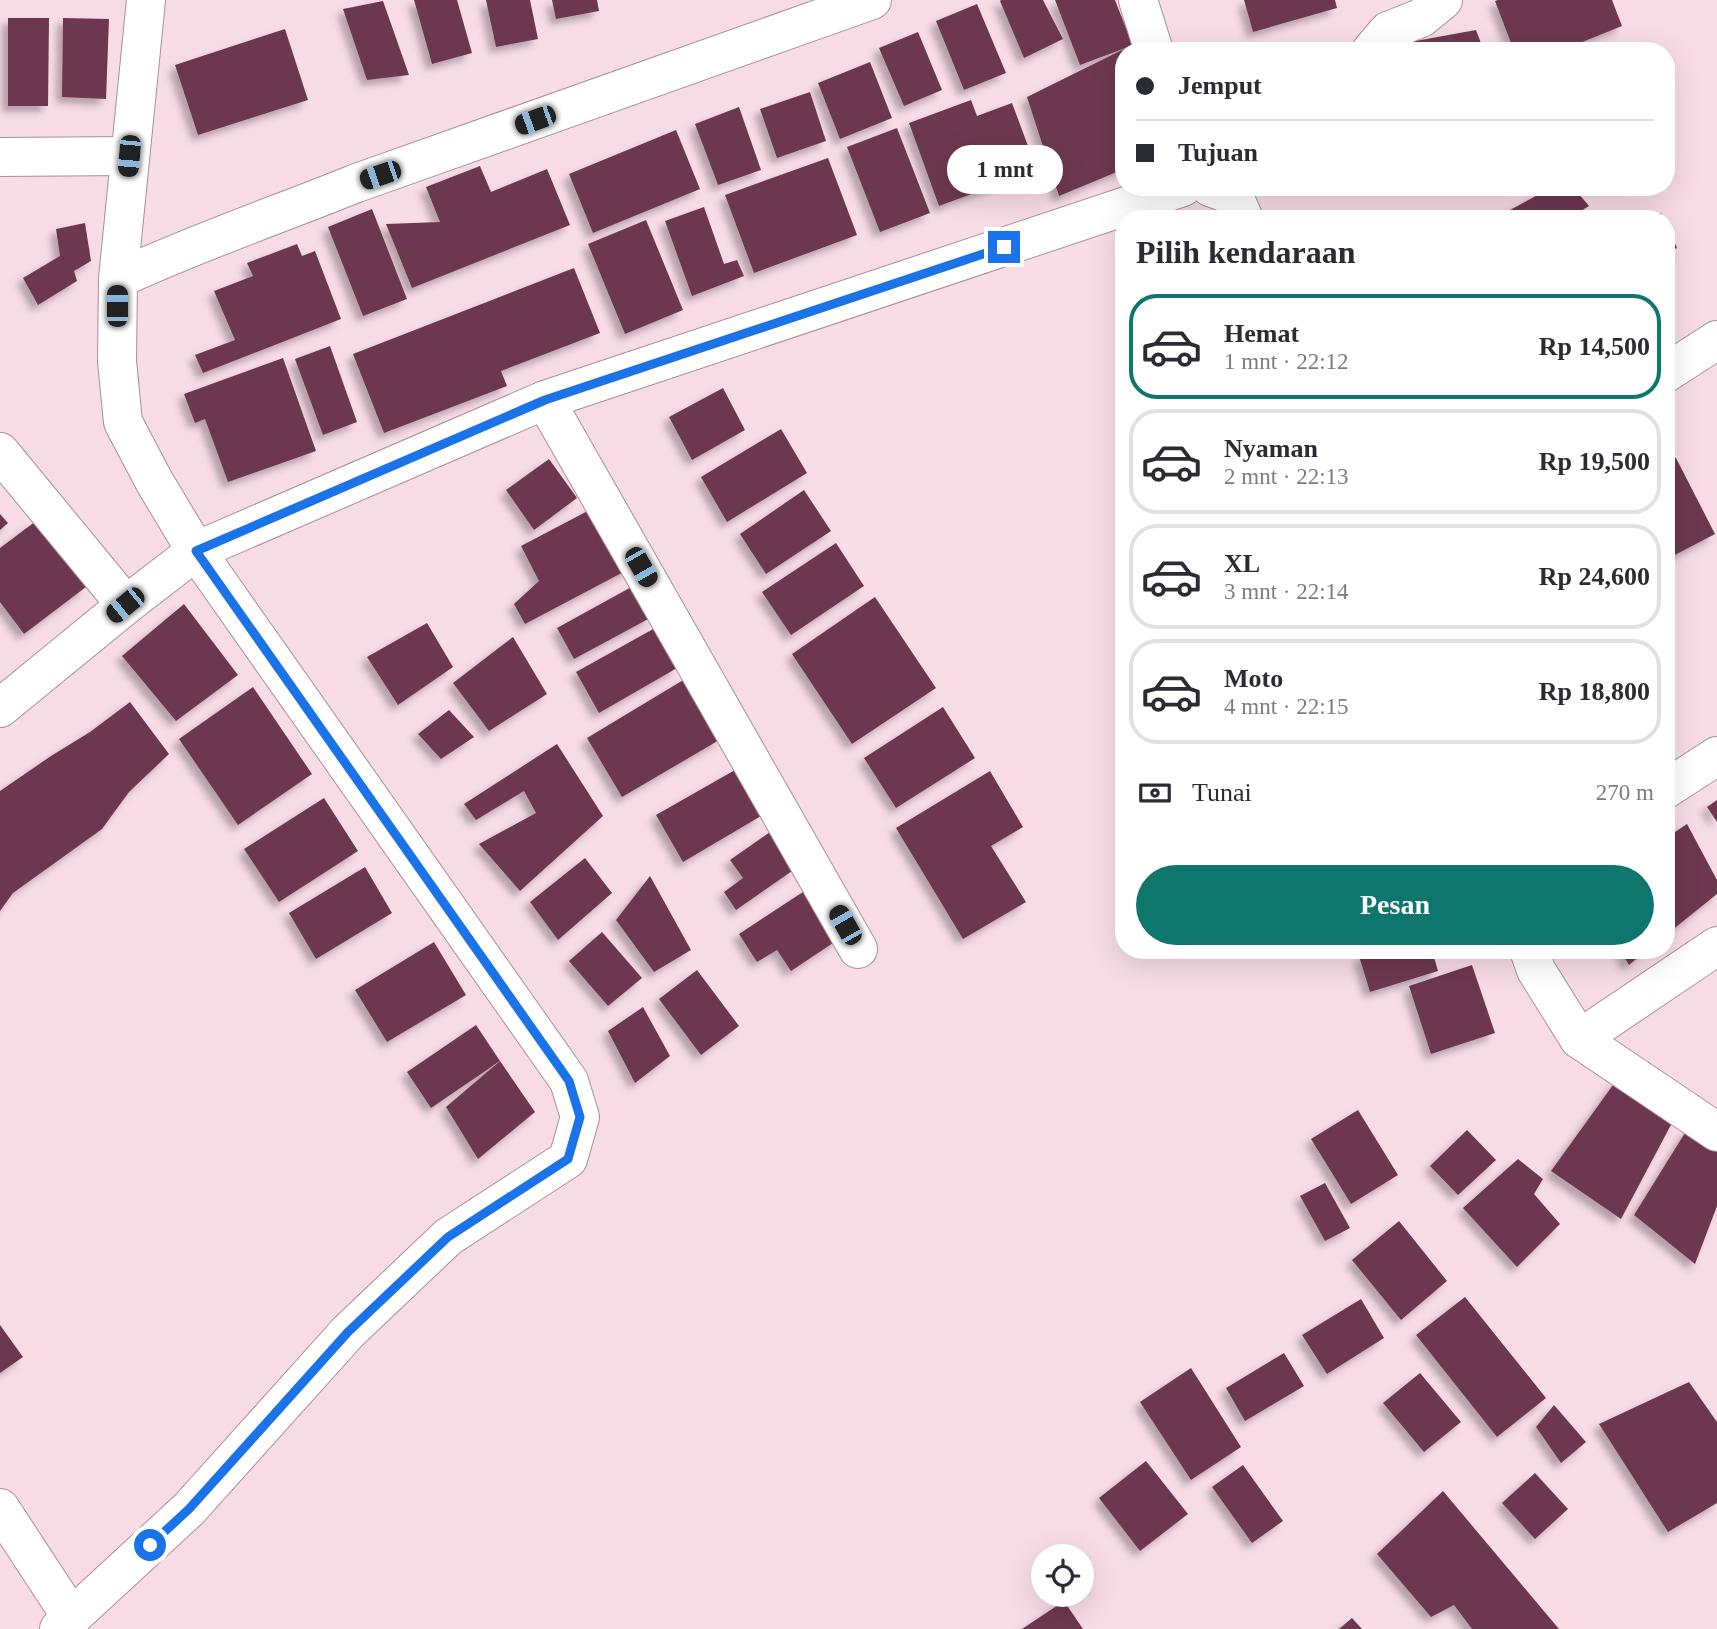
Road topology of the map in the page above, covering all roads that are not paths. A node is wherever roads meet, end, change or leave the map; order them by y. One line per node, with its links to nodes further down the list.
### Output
1 (146, 0): 8 (street)
2 (872, 0): 10 (street)
3 (1138, 0): 5 (street)
4 (1443, 0): 6 (street)
5 (1151, 42)
6 (1379, 42)
7 (0, 156): 8 (street)
8 (129, 156): 10 (street)
9 (1156, 196): 13 (street)
10 (117, 279): 15 (street)
11 (1717, 340): 12 (street)
12 (1675, 367)
13 (545, 400): 15 (street); 21 (street)
14 (0, 452): 16 (street)
15 (196, 551): 16 (street); 26 (street)
16 (125, 605): 17 (street)
17 (0, 708)
18 (1717, 756): 19 (street)
19 (1675, 783)
20 (1717, 946): 23 (street)
21 (859, 949)
22 (1532, 959): 23 (street)
23 (1579, 1039): 24 (street)
24 (1717, 1132)
25 (0, 1507): 26 (street)
26 (65, 1623)

